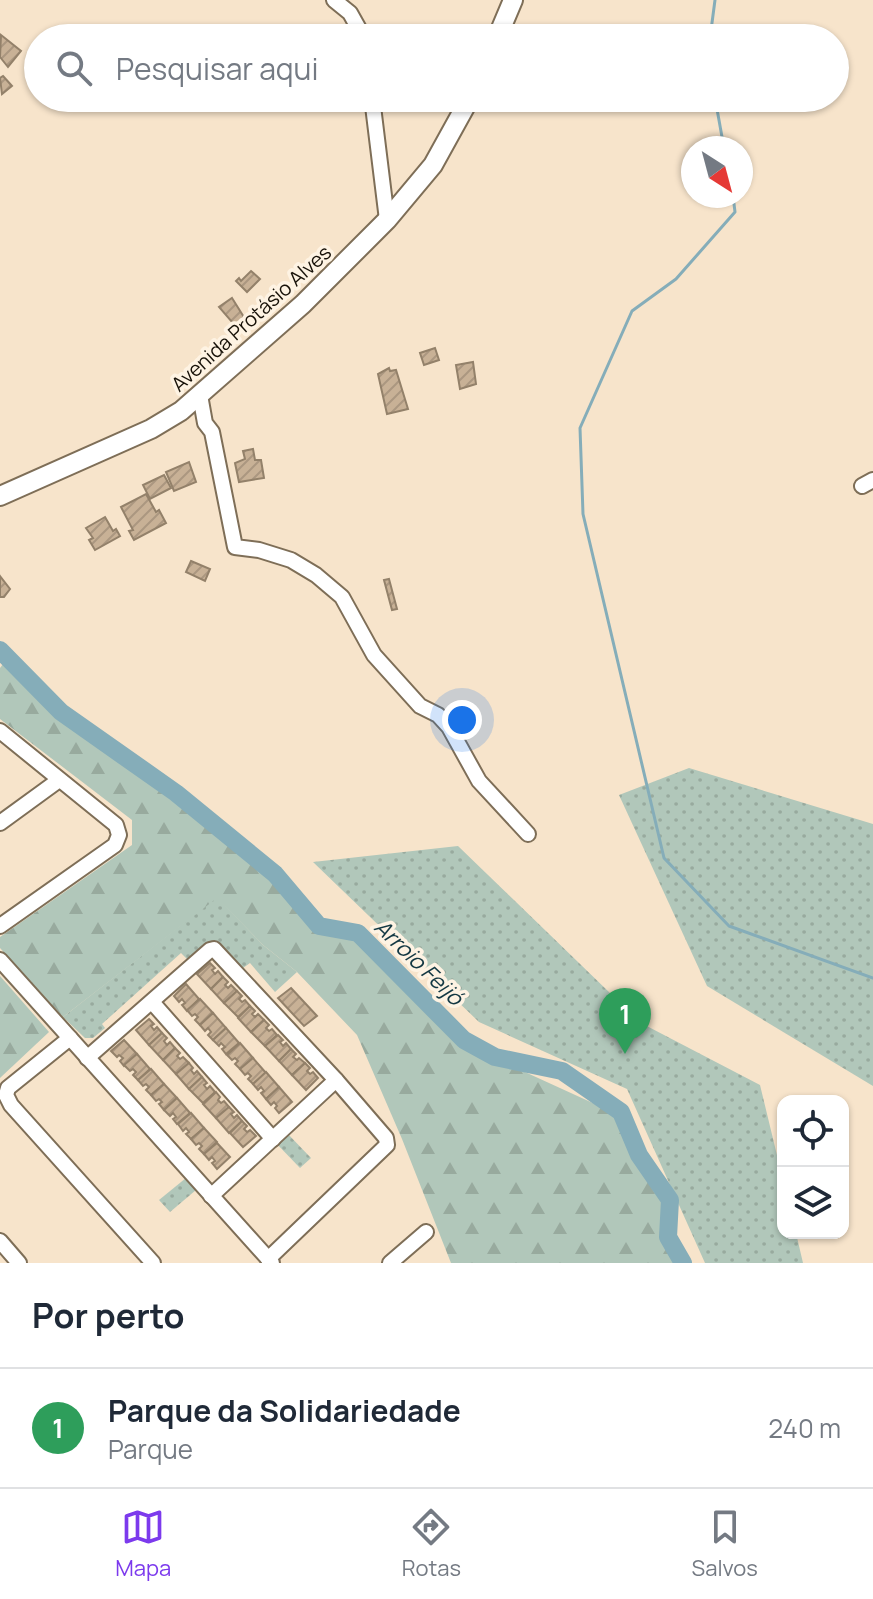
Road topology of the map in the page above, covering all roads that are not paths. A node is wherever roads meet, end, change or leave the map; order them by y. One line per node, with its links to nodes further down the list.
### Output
1 (334, 0): 3 (street)
2 (513, 0): 4 (main road)
3 (356, 24)
4 (503, 24)
5 (374, 112): 7 (street)
6 (462, 112): 7 (main road, Avenida Protásio Alves)
7 (387, 220): 8 (main road, Avenida Protásio Alves)
8 (200, 395): 9 (main road, Avenida Protásio Alves); 10 (street)
9 (181, 411): 10 (street); 11 (main road, Avenida Protásio Alves)
10 (205, 423): 15 (street)
11 (0, 496)
12 (0, 731): 13 (street)
13 (59, 780): 14 (street); 16 (street)
14 (0, 823)
15 (528, 834)
16 (0, 926)
17 (0, 960): 19 (street)
18 (152, 1002): 20 (street); 21 (street); 22 (street)
19 (70, 1038): 20 (street); 28 (street)
20 (87, 1058): 23 (street)
21 (336, 1080): 22 (street); 26 (street)
22 (273, 1139): 23 (street)
23 (211, 1196): 26 (street)
24 (426, 1232): 29 (street)
25 (0, 1241): 27 (street)
26 (270, 1261)
27 (19, 1263)
28 (153, 1263)
29 (390, 1263)

